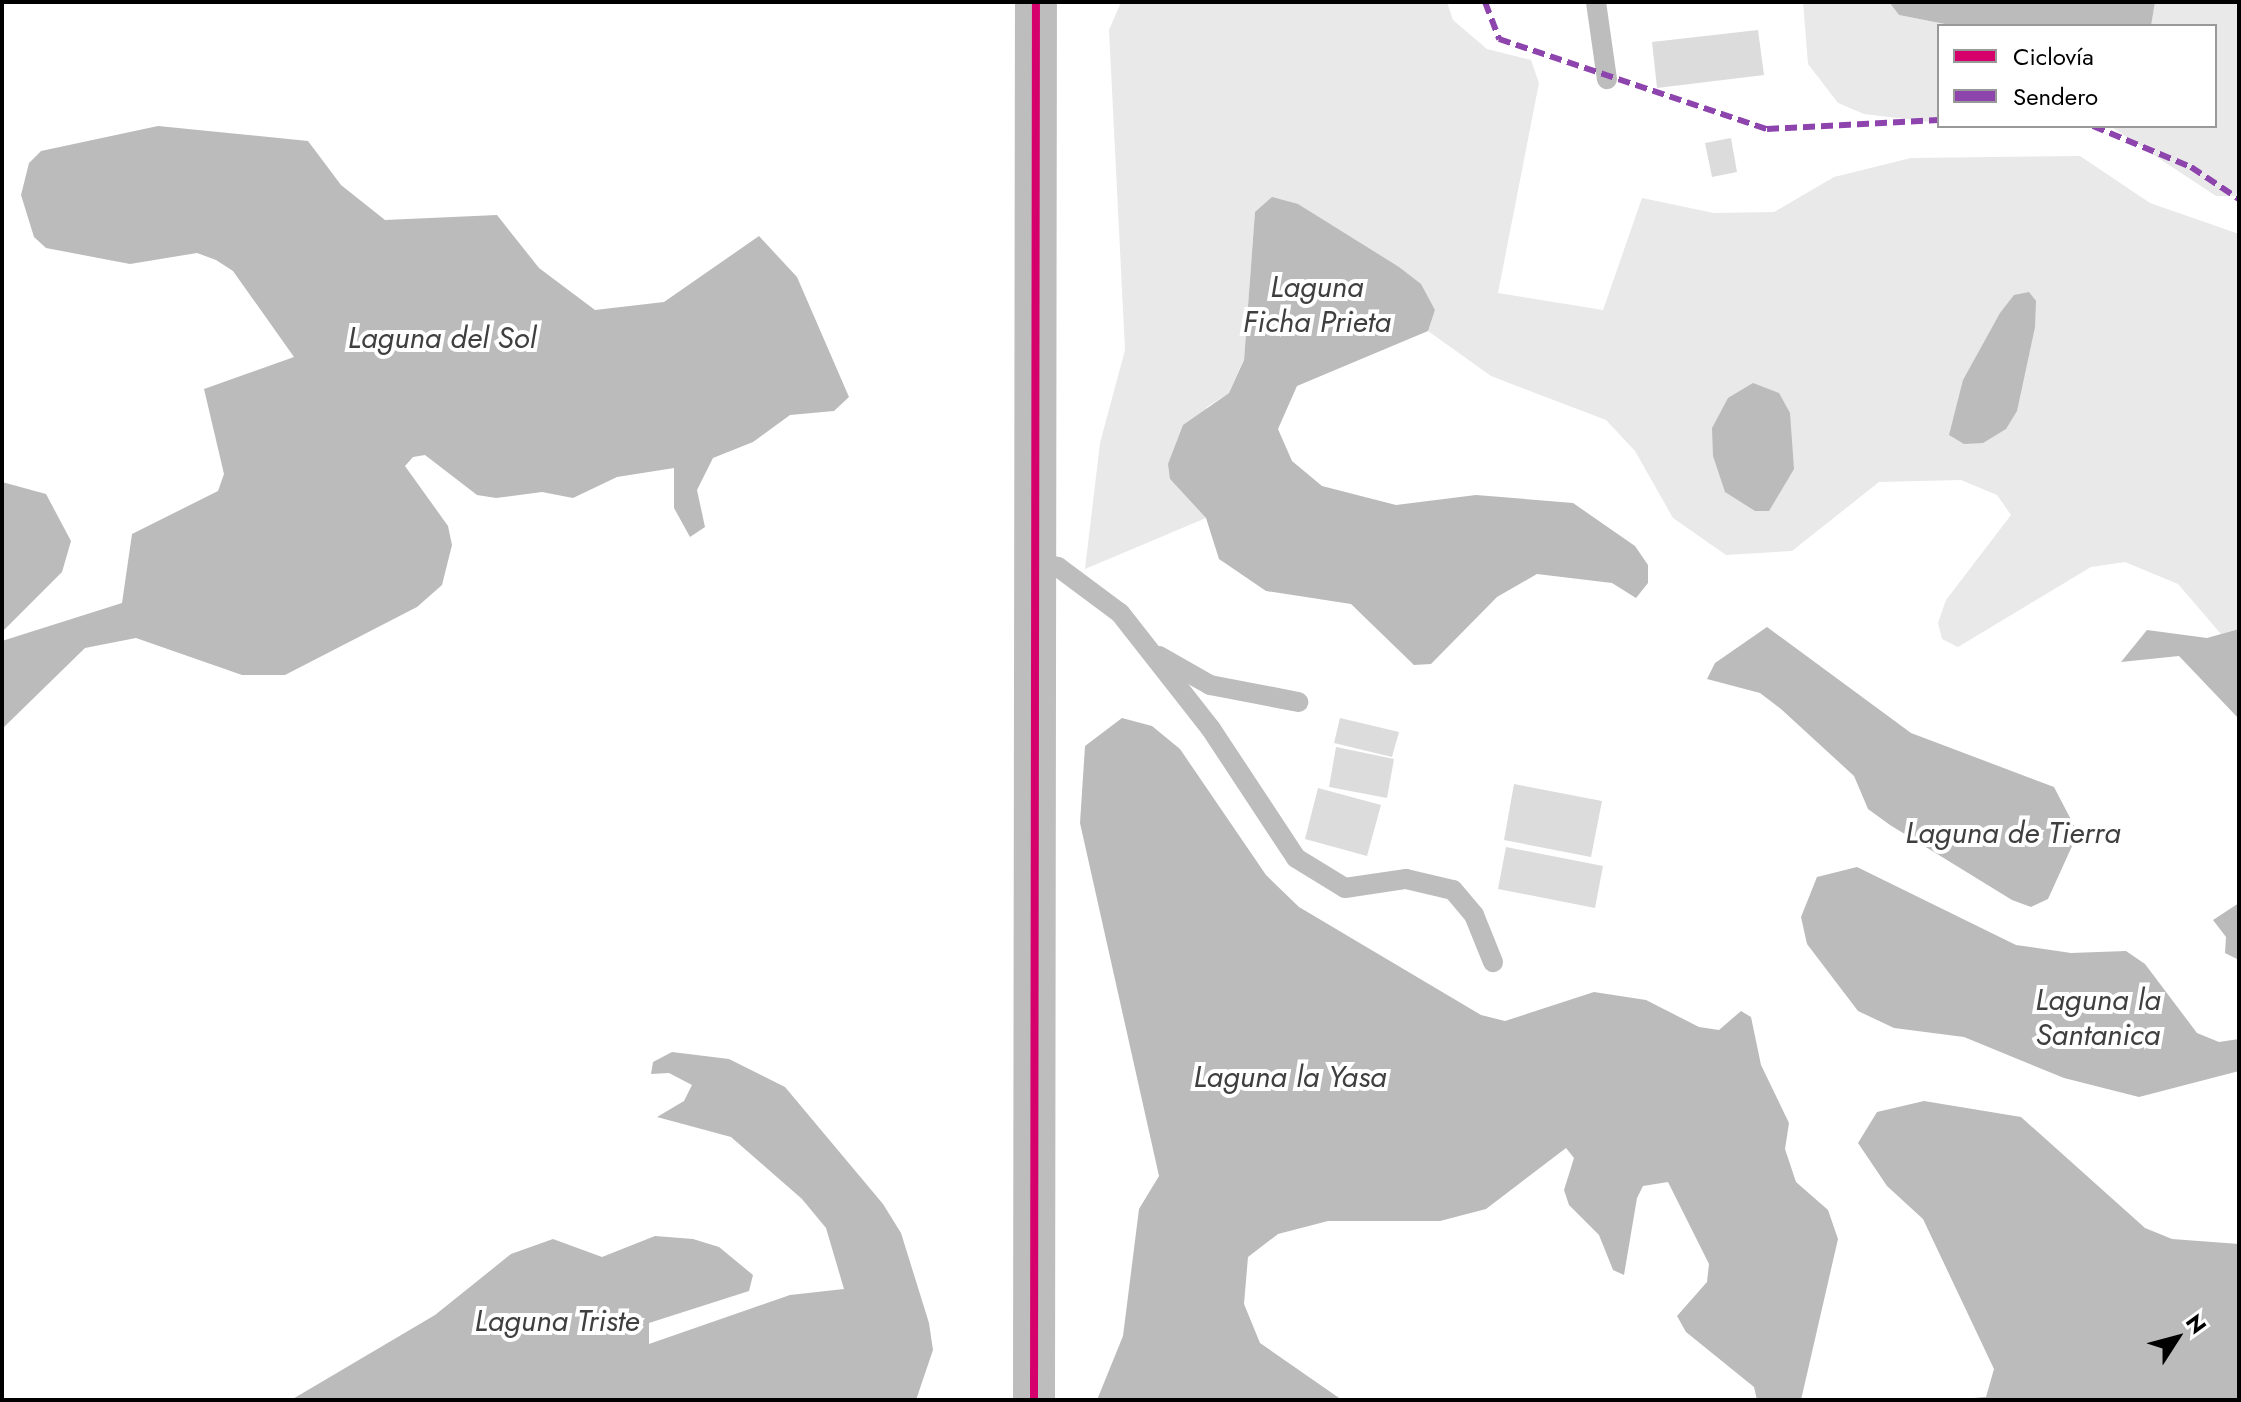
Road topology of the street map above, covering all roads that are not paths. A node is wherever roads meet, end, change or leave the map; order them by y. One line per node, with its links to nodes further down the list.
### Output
1 (1036, 2): 4 (street)
2 (1596, 2): 3 (lane)
3 (1607, 79)
4 (1035, 561): 5 (lane); 8 (street)
5 (1137, 639): 6 (lane); 7 (lane)
6 (1298, 702)
7 (1493, 962)
8 (1034, 1400)

